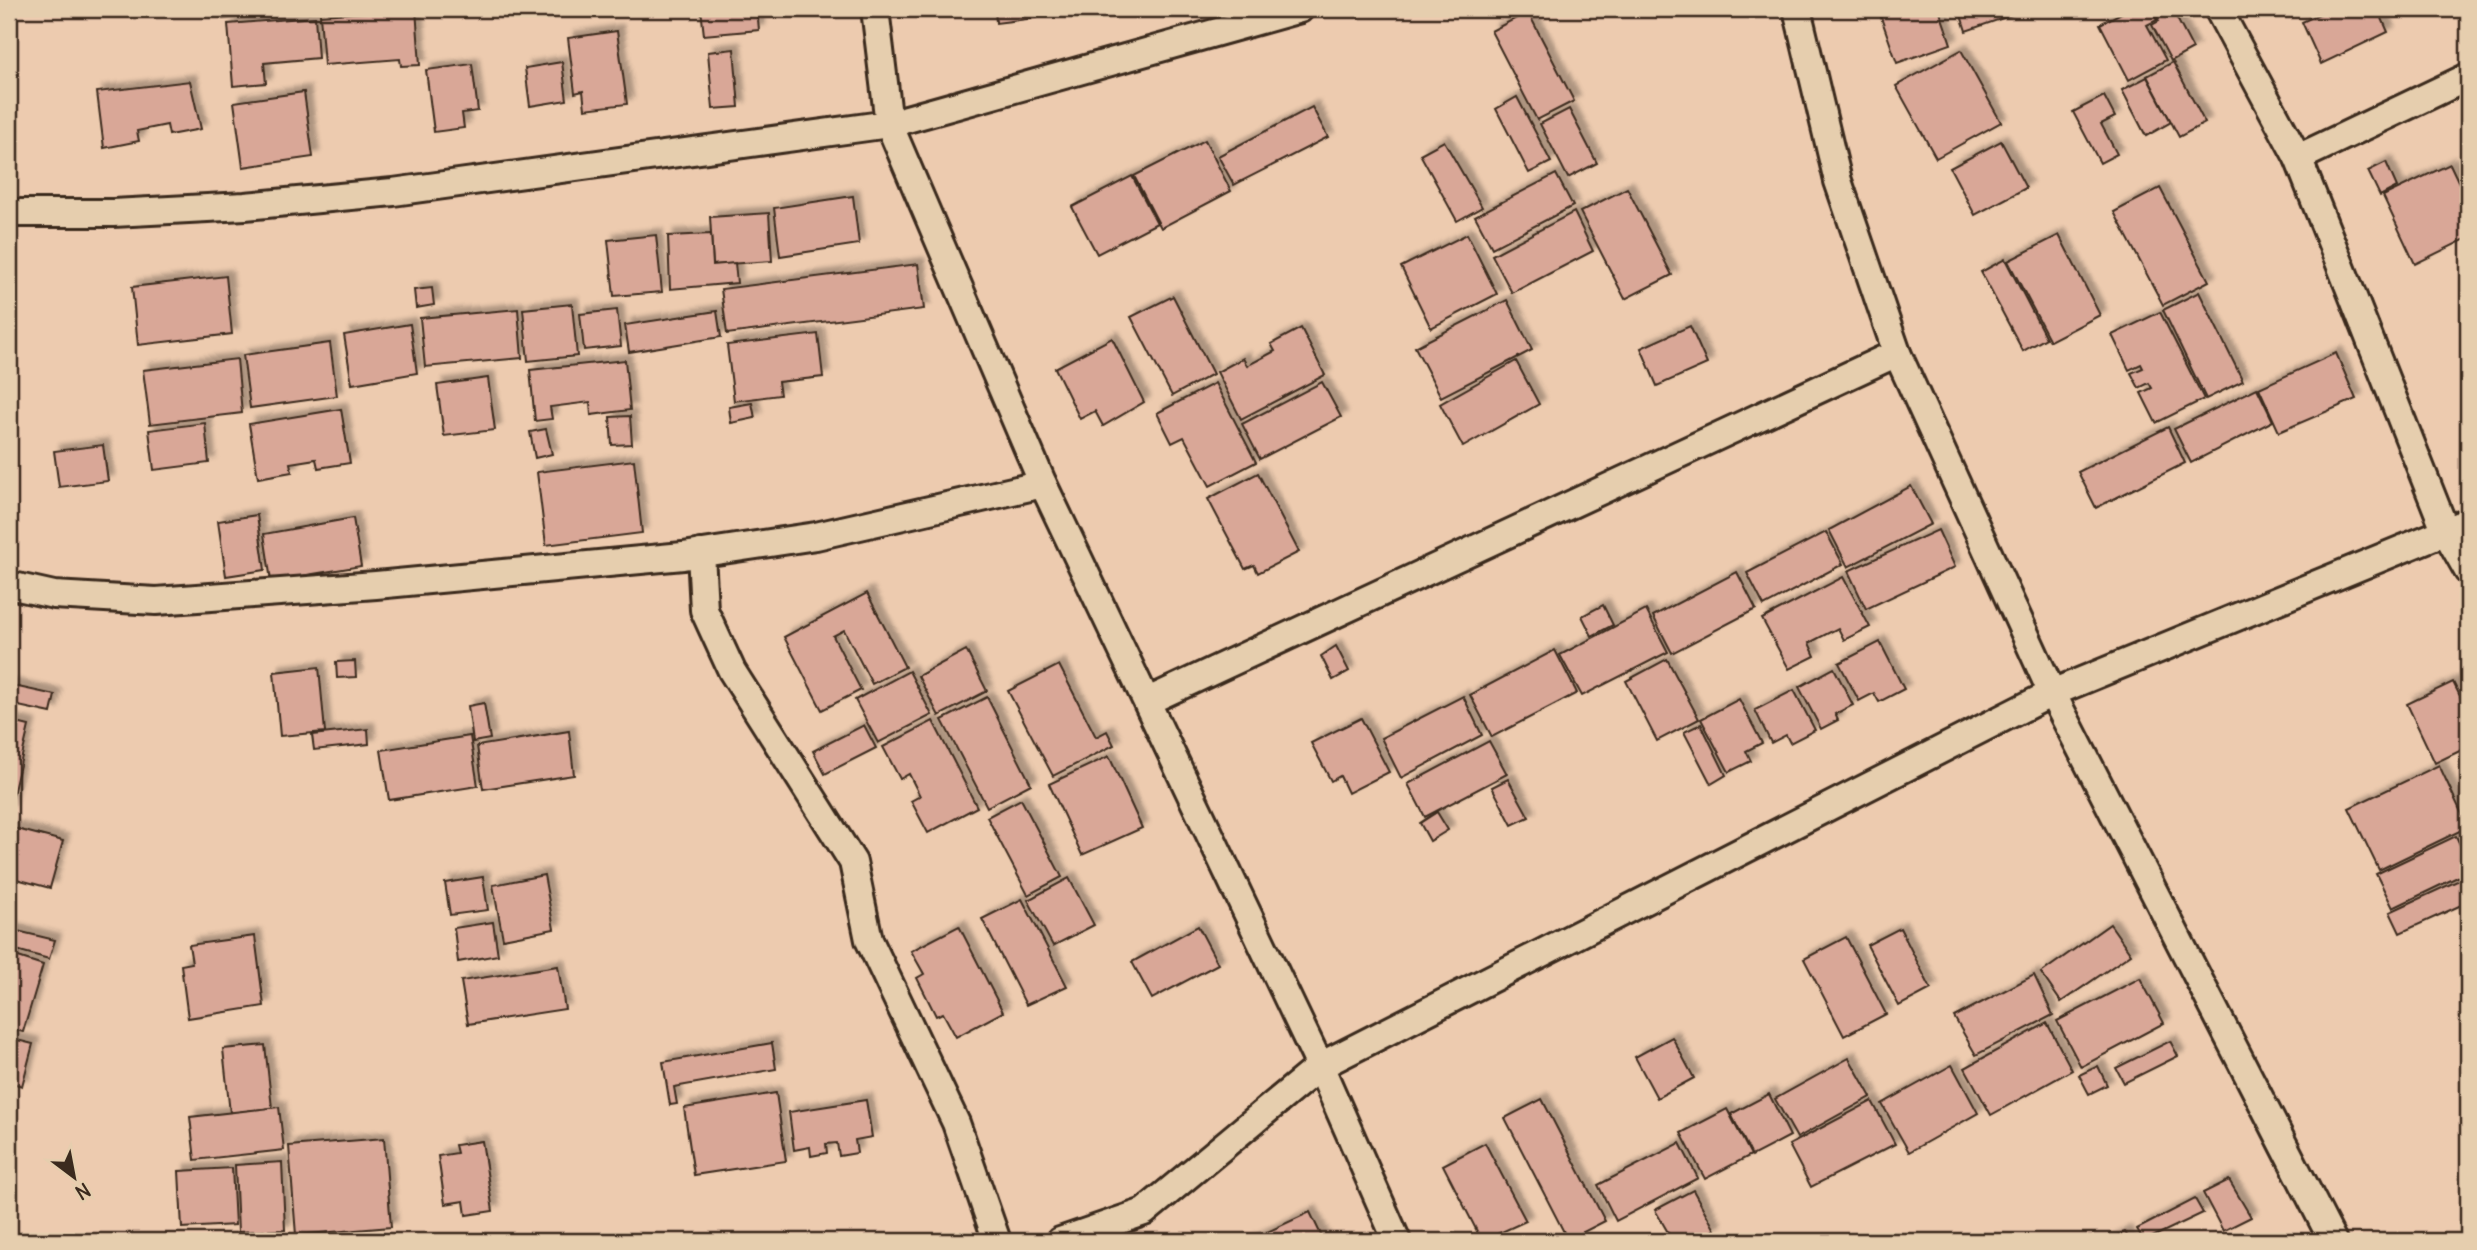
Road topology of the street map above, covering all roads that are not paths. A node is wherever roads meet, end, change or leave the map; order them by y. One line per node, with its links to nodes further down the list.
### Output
1 (875, 9): 6 (street)
2 (1300, 9): 6 (street)
3 (1797, 9): 9 (street)
4 (2218, 9): 7 (street)
5 (2468, 77): 7 (street)
6 (890, 124): 8 (street); 10 (street)
7 (2298, 158): 11 (street)
8 (9, 213)
9 (1897, 353): 15 (street); 16 (street)
10 (1044, 484): 12 (street); 16 (street)
11 (2457, 527): 13 (street); 15 (street)
12 (701, 553): 14 (street); 18 (street)
13 (2468, 571)
14 (9, 584)
15 (2052, 693): 17 (street); 21 (street)
16 (1148, 701): 17 (street)
17 (1320, 1066): 19 (street); 20 (street)
18 (997, 1241)
19 (1060, 1241)
20 (1397, 1241)
21 (2333, 1241)

